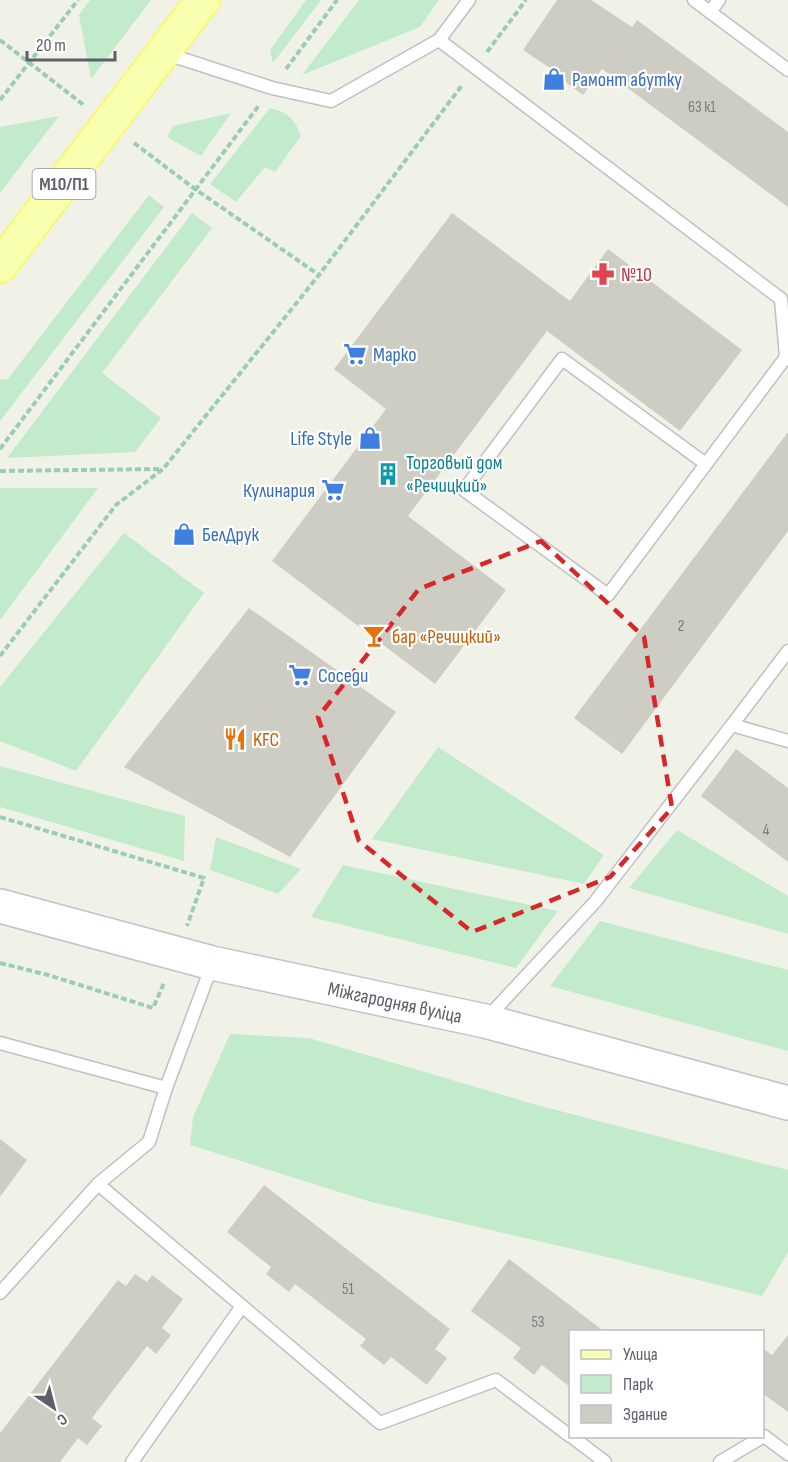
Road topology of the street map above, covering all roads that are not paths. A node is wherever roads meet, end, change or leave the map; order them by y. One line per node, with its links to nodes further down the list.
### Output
1 (203, 0): 7 (main road, М10/П1)
2 (469, 0): 6 (lane)
3 (694, 0): 5 (lane)
4 (719, 0): 5 (lane)
5 (710, 12): 8 (lane)
6 (439, 40): 7 (lane); 10 (lane)
7 (163, 53): 9 (main road, М10/П1)
8 (788, 70)
9 (0, 266)
10 (706, 465): 10 (lane)
11 (788, 651): 12 (lane)
12 (732, 725): 13 (lane); 16 (lane)
13 (788, 741)
14 (0, 906): 15 (main road, Міжгародняя вуліца)
15 (212, 963): 16 (main road, Міжгародняя вуліца); 18 (lane)
16 (485, 1021): 19 (main road, Міжгародняя вуліца)
17 (0, 1042): 18 (lane)
18 (166, 1088): 20 (lane)
19 (788, 1103)
20 (98, 1184): 21 (lane); 22 (lane)
21 (0, 1293)
22 (242, 1306): 23 (lane); 28 (lane)
23 (569, 1435)
24 (764, 1436): 27 (lane)
25 (574, 1438): 29 (lane)
26 (761, 1438): 30 (lane)
27 (788, 1454)
28 (132, 1462)
29 (605, 1462)
30 (720, 1462)

